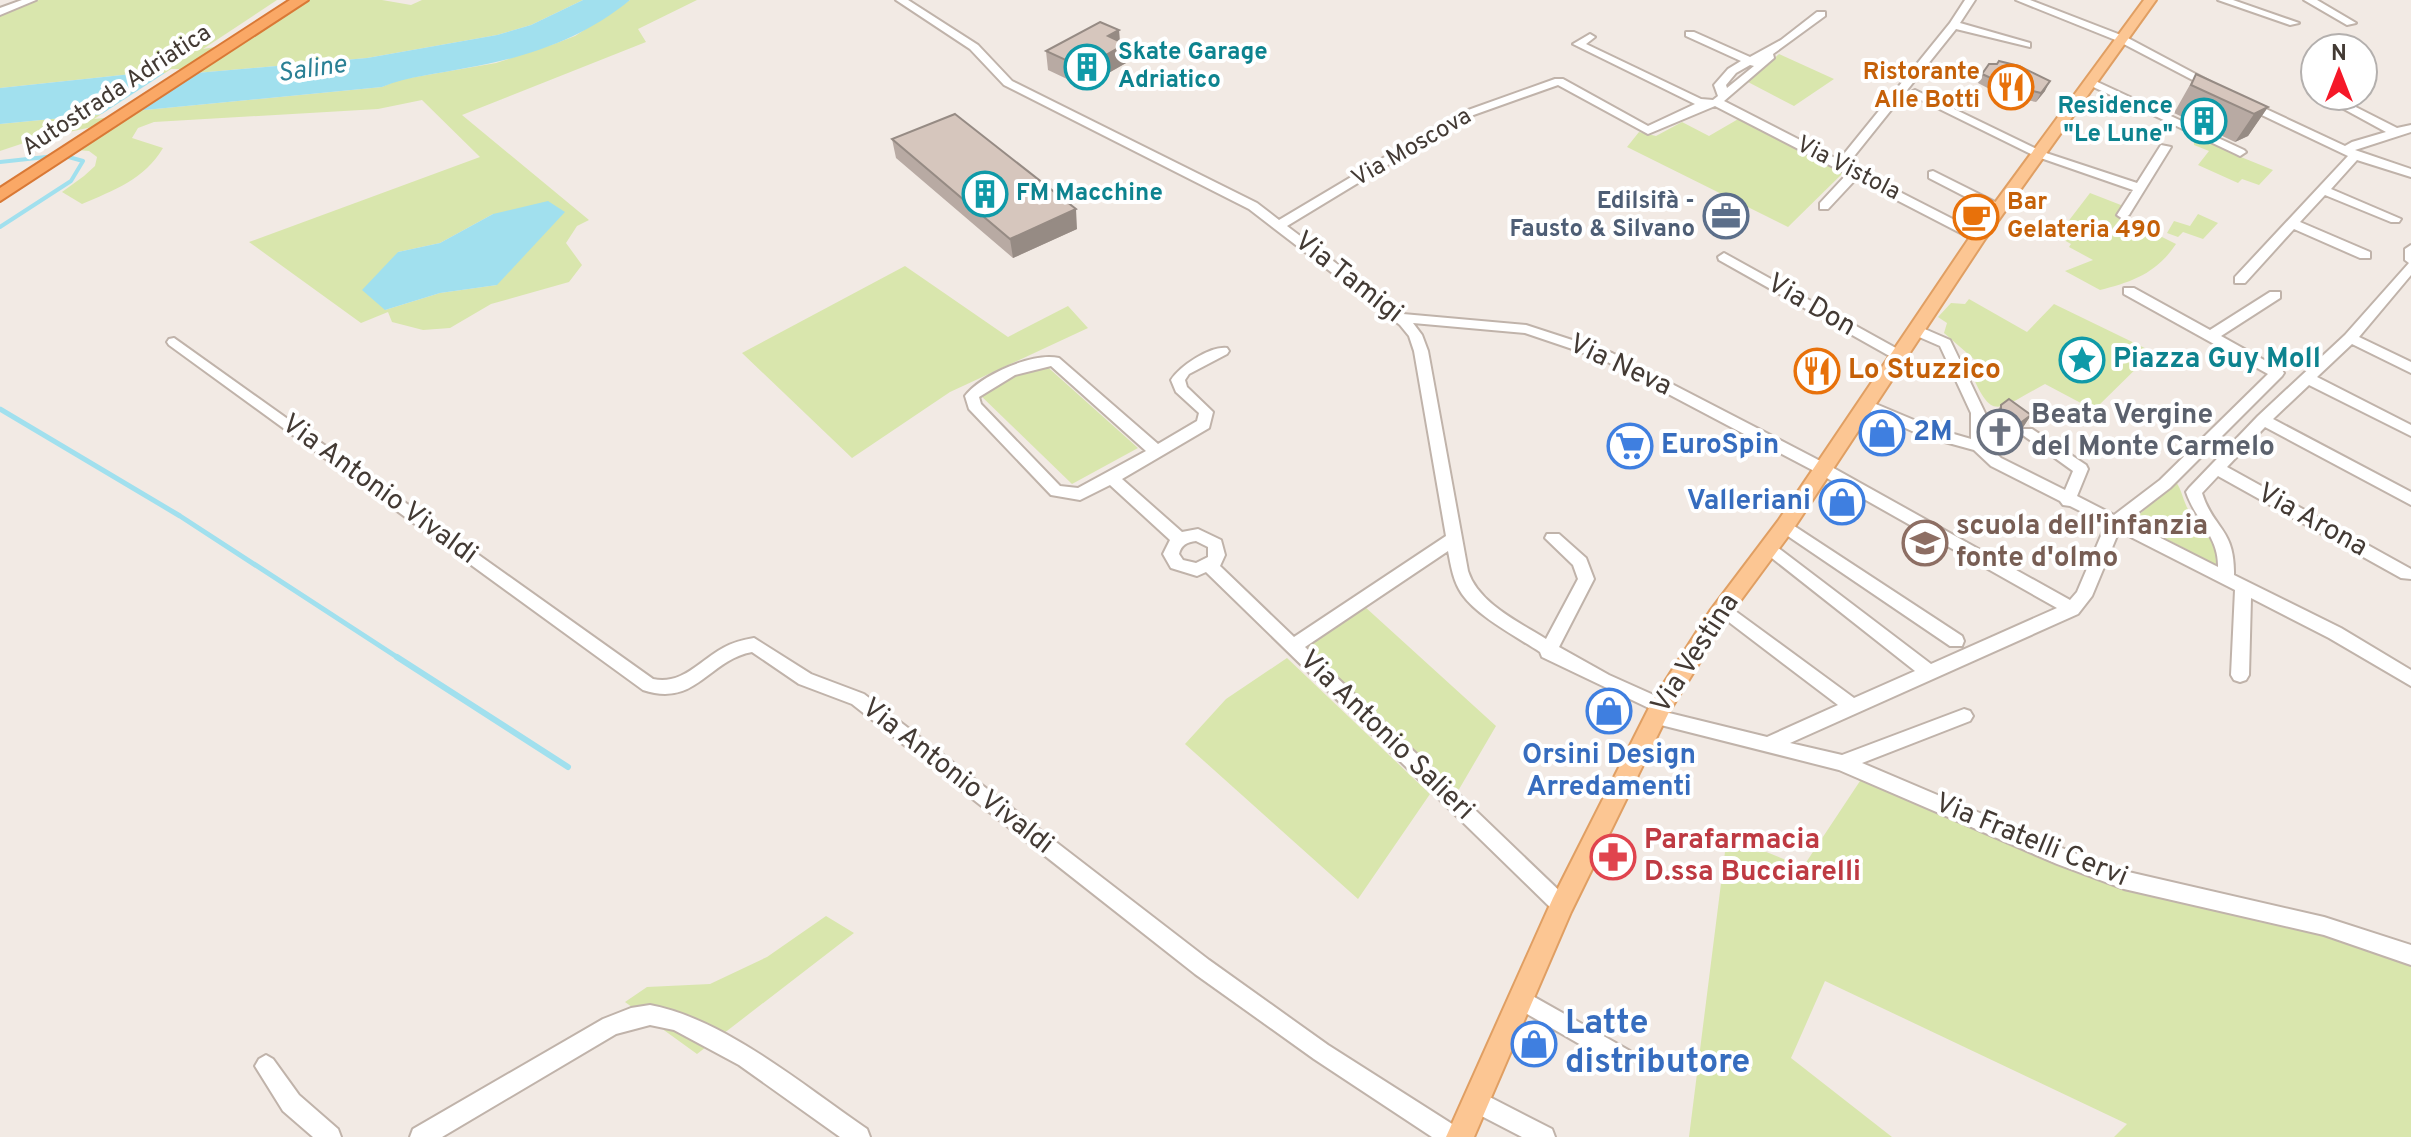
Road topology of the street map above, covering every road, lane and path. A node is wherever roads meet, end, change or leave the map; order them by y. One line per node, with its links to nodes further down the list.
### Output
1 (31, 0): 10 (street)
2 (285, 0): 15 (highway, Autostrada Adriatica)
3 (300, 0): 15 (highway, Autostrada Adriatica)
4 (901, 0): 47 (street, Via Tamigi)
5 (1970, 0): 14 (street)
6 (2150, 0): 18 (main road, Via Vestina)
7 (2223, 0): 12 (street)
8 (2309, 0): 13 (street)
9 (2026, 1): 18 (street)
10 (0, 12)
11 (1821, 14): 20 (street)
12 (2294, 23)
13 (2351, 23)
14 (1954, 25): 19 (street); 35 (street)
15 (250, 28): 39 (highway, Autostrada Adriatica)
16 (1690, 34): 21 (street)
17 (1590, 37): 27 (street, Via Vistola)
18 (2122, 39): 23 (main road, Via Vestina); 25 (street)
19 (2026, 45)
20 (1767, 54): 21 (street); 22 (street)
21 (1749, 61): 22 (street); 27 (street)
22 (1762, 66): 27 (street)
23 (2091, 82): 32 (street); 34 (main road, Via Vestina)
24 (1915, 93): 34 (street)
25 (2227, 94)
26 (2239, 100): 33 (street)
27 (1716, 101): 35 (street, Via Vistola); 47 (street, Via Moscova)
28 (2357, 112): 30 (street)
29 (2411, 128): 30 (street)
30 (2395, 132): 33 (street)
31 (2165, 147): 40 (street)
32 (2240, 152)
33 (2351, 153): 37 (street); 41 (street)
34 (2039, 154): 40 (street); 43 (main road, Via Vestina)
35 (1841, 165): 36 (street, Via Vistola)
36 (1855, 173): 42 (street); 48 (street, Via Vistola)
37 (2411, 173)
38 (1933, 175): 43 (street)
39 (9, 185)
40 (2139, 188): 44 (street)
41 (2323, 190): 45 (street); 46 (street)
42 (1824, 206)
43 (1999, 209): 48 (main road, Via Vestina)
44 (2123, 215)
45 (2395, 219)
46 (2292, 223): 50 (street); 54 (street)
47 (1279, 225): 57 (street, Via Tamigi)
48 (1978, 237): 58 (main road, Via Vestina)
49 (2411, 249): 52 (street)
50 (2365, 255)
51 (1724, 257): 63 (street, Via Don)
52 (2411, 260)
53 (2411, 267): 60 (street)
54 (2240, 280)
55 (2129, 291): 59 (street)
56 (2275, 295): 59 (street)
57 (1401, 318): 73 (street, Via Neva); 81 (street, Via Tamigi)
58 (1915, 330): 63 (main road, Via Vestina); 70 (street)
59 (2211, 336): 77 (street)
60 (2350, 338): 64 (street); 65 (street)
61 (174, 342): 109 (street, Via Antonio Vivaldi)
62 (1222, 351): 71 (street)
63 (1898, 355): 66 (main road, Via Vestina)
64 (2411, 368)
65 (2307, 378): 67 (street); 68 (street)
66 (1866, 405): 70 (street); 73 (main road, Via Vestina)
67 (2263, 420): 72 (street); 75 (street)
68 (2411, 431)
69 (2027, 433): 76 (street)
70 (1979, 446): 76 (street)
71 (1157, 452): 74 (street); 74 (street)
72 (2216, 468): 84 (street, Via Arona); 85 (street)
73 (1823, 469): 78 (main road, Via Vestina); 88 (street, Via Neva)
74 (1112, 478): 80 (street)
75 (2411, 499)
76 (2068, 501): 77 (street)
77 (2115, 522): 85 (street); 88 (street)
78 (1785, 526): 82 (main road, Via Vestina); 89 (street)
79 (1553, 538): 91 (street)
80 (1179, 539): 83 (street, Via Antonio Salieri); 83 (street)
81 (1454, 539): 90 (street); 91 (street, Via Tamigi)
82 (1769, 547): 87 (main road, Via Vestina); 92 (street)
83 (1210, 566): 90 (street, Via Antonio Salieri)
84 (2407, 574)
85 (2226, 577): 86 (street)
86 (2243, 586): 93 (street); 94 (street)
87 (1723, 608): 95 (street); 96 (main road, Via Vestina)
88 (2072, 609): 92 (street)
89 (1956, 641)
90 (1294, 646): 100 (street, Via Antonio Salieri)
91 (1548, 652): 96 (street, Via Tamigi)
92 (1930, 673): 95 (street)
93 (2240, 675)
94 (2411, 679)
95 (1853, 707): 98 (street)
96 (1658, 711): 98 (street, Via Fratelli Cervi); 100 (main road, Via Vestina)
97 (1964, 716): 99 (street)
98 (1767, 745): 99 (street, Via Fratelli Cervi)
99 (1842, 763): 101 (street, Via Fratelli Cervi)
100 (1562, 906): 102 (main road, Via Vestina)
101 (2411, 955)
102 (1522, 1000): 103 (street); 105 (main road, Via Vestina)
103 (1623, 1058)
104 (266, 1066): 106 (street)
105 (1476, 1101): 110 (main road, Via Vestina); 111 (street)
106 (330, 1137)
107 (421, 1137): 108 (street)
108 (859, 1137)
109 (1452, 1137)
110 (1460, 1137)
111 (1544, 1137)

